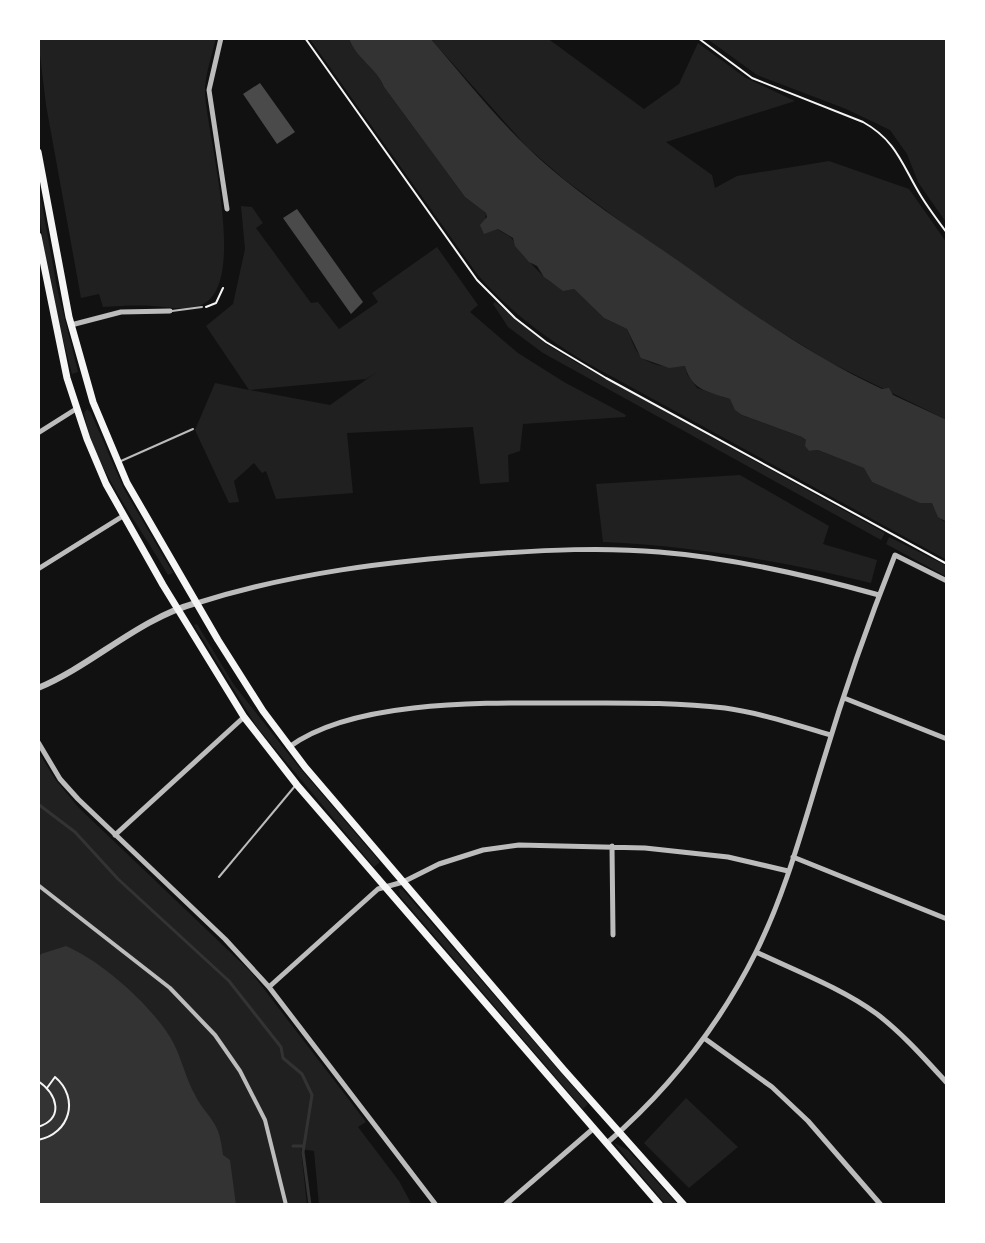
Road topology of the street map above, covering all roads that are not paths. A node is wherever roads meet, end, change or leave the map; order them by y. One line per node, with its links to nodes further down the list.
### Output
1 (221, 38): 3 (street)
2 (38, 152): 7 (main road)
3 (227, 209)
4 (38, 236): 9 (main road)
5 (202, 307): 6 (lane)
6 (170, 311): 7 (street)
7 (71, 325): 8 (main road)
8 (93, 402): 9 (main road); 12 (main road)
9 (76, 409): 11 (street); 13 (main road)
10 (193, 429): 12 (lane)
11 (38, 433)
12 (117, 463): 17 (main road)
13 (123, 516): 14 (street); 18 (main road)
14 (38, 569)
15 (947, 581): 16 (street)
16 (879, 595): 17 (street); 20 (street)
17 (196, 603): 18 (street); 25 (main road)
18 (178, 608): 19 (street); 21 (main road)
19 (38, 688)
20 (844, 698): 22 (street); 23 (street)
21 (244, 717): 26 (main road); 27 (street)
22 (831, 735): 25 (street); 29 (street)
23 (947, 739)
24 (38, 742): 27 (street)
25 (289, 747): 32 (main road)
26 (297, 785): 31 (lane); 34 (main road)
27 (115, 836): 38 (street)
28 (612, 846): 30 (street); 32 (street); 36 (street)
29 (793, 857): 30 (street); 35 (street)
30 (788, 871): 37 (street)
31 (219, 877)
32 (403, 882): 34 (street); 42 (main road)
33 (38, 885): 44 (street)
34 (384, 886): 38 (street); 41 (main road)
35 (947, 919)
36 (613, 935)
37 (756, 952): 39 (street); 40 (street)
38 (269, 987): 45 (street)
39 (704, 1038): 42 (street); 49 (street)
40 (947, 1083)
41 (594, 1128): 43 (main road); 46 (street)
42 (619, 1132): 43 (street); 48 (main road)
43 (607, 1143): 47 (main road)
44 (286, 1205)
45 (436, 1205)
46 (505, 1205)
47 (660, 1205)
48 (684, 1205)
49 (881, 1205)

